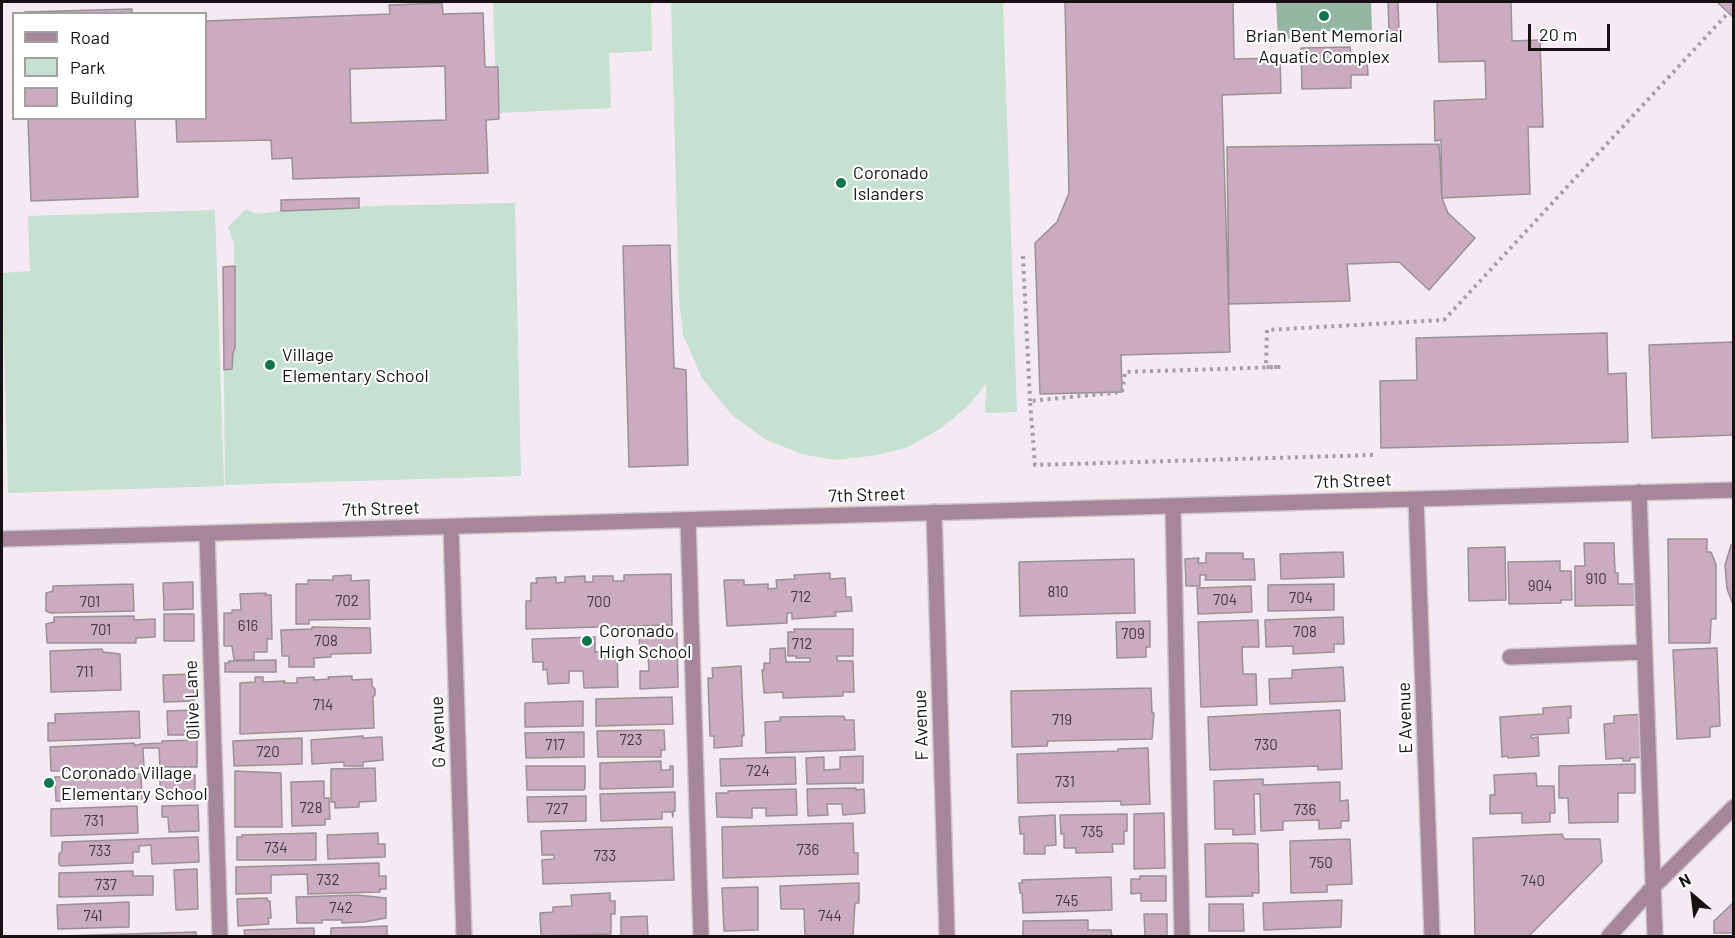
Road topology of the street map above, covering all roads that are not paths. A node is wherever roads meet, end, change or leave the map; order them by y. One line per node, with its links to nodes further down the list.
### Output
1 (1734, 490): 2 (street, 7th Street)
2 (1639, 492): 3 (street, 7th Street); 10 (street)
3 (1416, 499): 4 (street, 7th Street); 19 (street, E Avenue)
4 (1173, 506): 5 (street, 7th Street); 18 (street)
5 (934, 513): 6 (street, 7th Street); 17 (street, F Avenue)
6 (688, 520): 7 (street, 7th Street); 16 (street)
7 (451, 526): 8 (street, 7th Street); 15 (street, G Avenue)
8 (207, 534): 9 (street, 7th Street); 14 (street, Olive Lane)
9 (2, 539)
10 (1645, 652): 11 (street); 13 (street)
11 (1510, 657)
12 (1734, 807): 13 (street)
13 (1653, 887): 20 (street); 21 (street)
14 (220, 936)
15 (464, 936)
16 (701, 936)
17 (947, 936)
18 (1182, 936)
19 (1432, 936)
20 (1609, 936)
21 (1655, 936)

